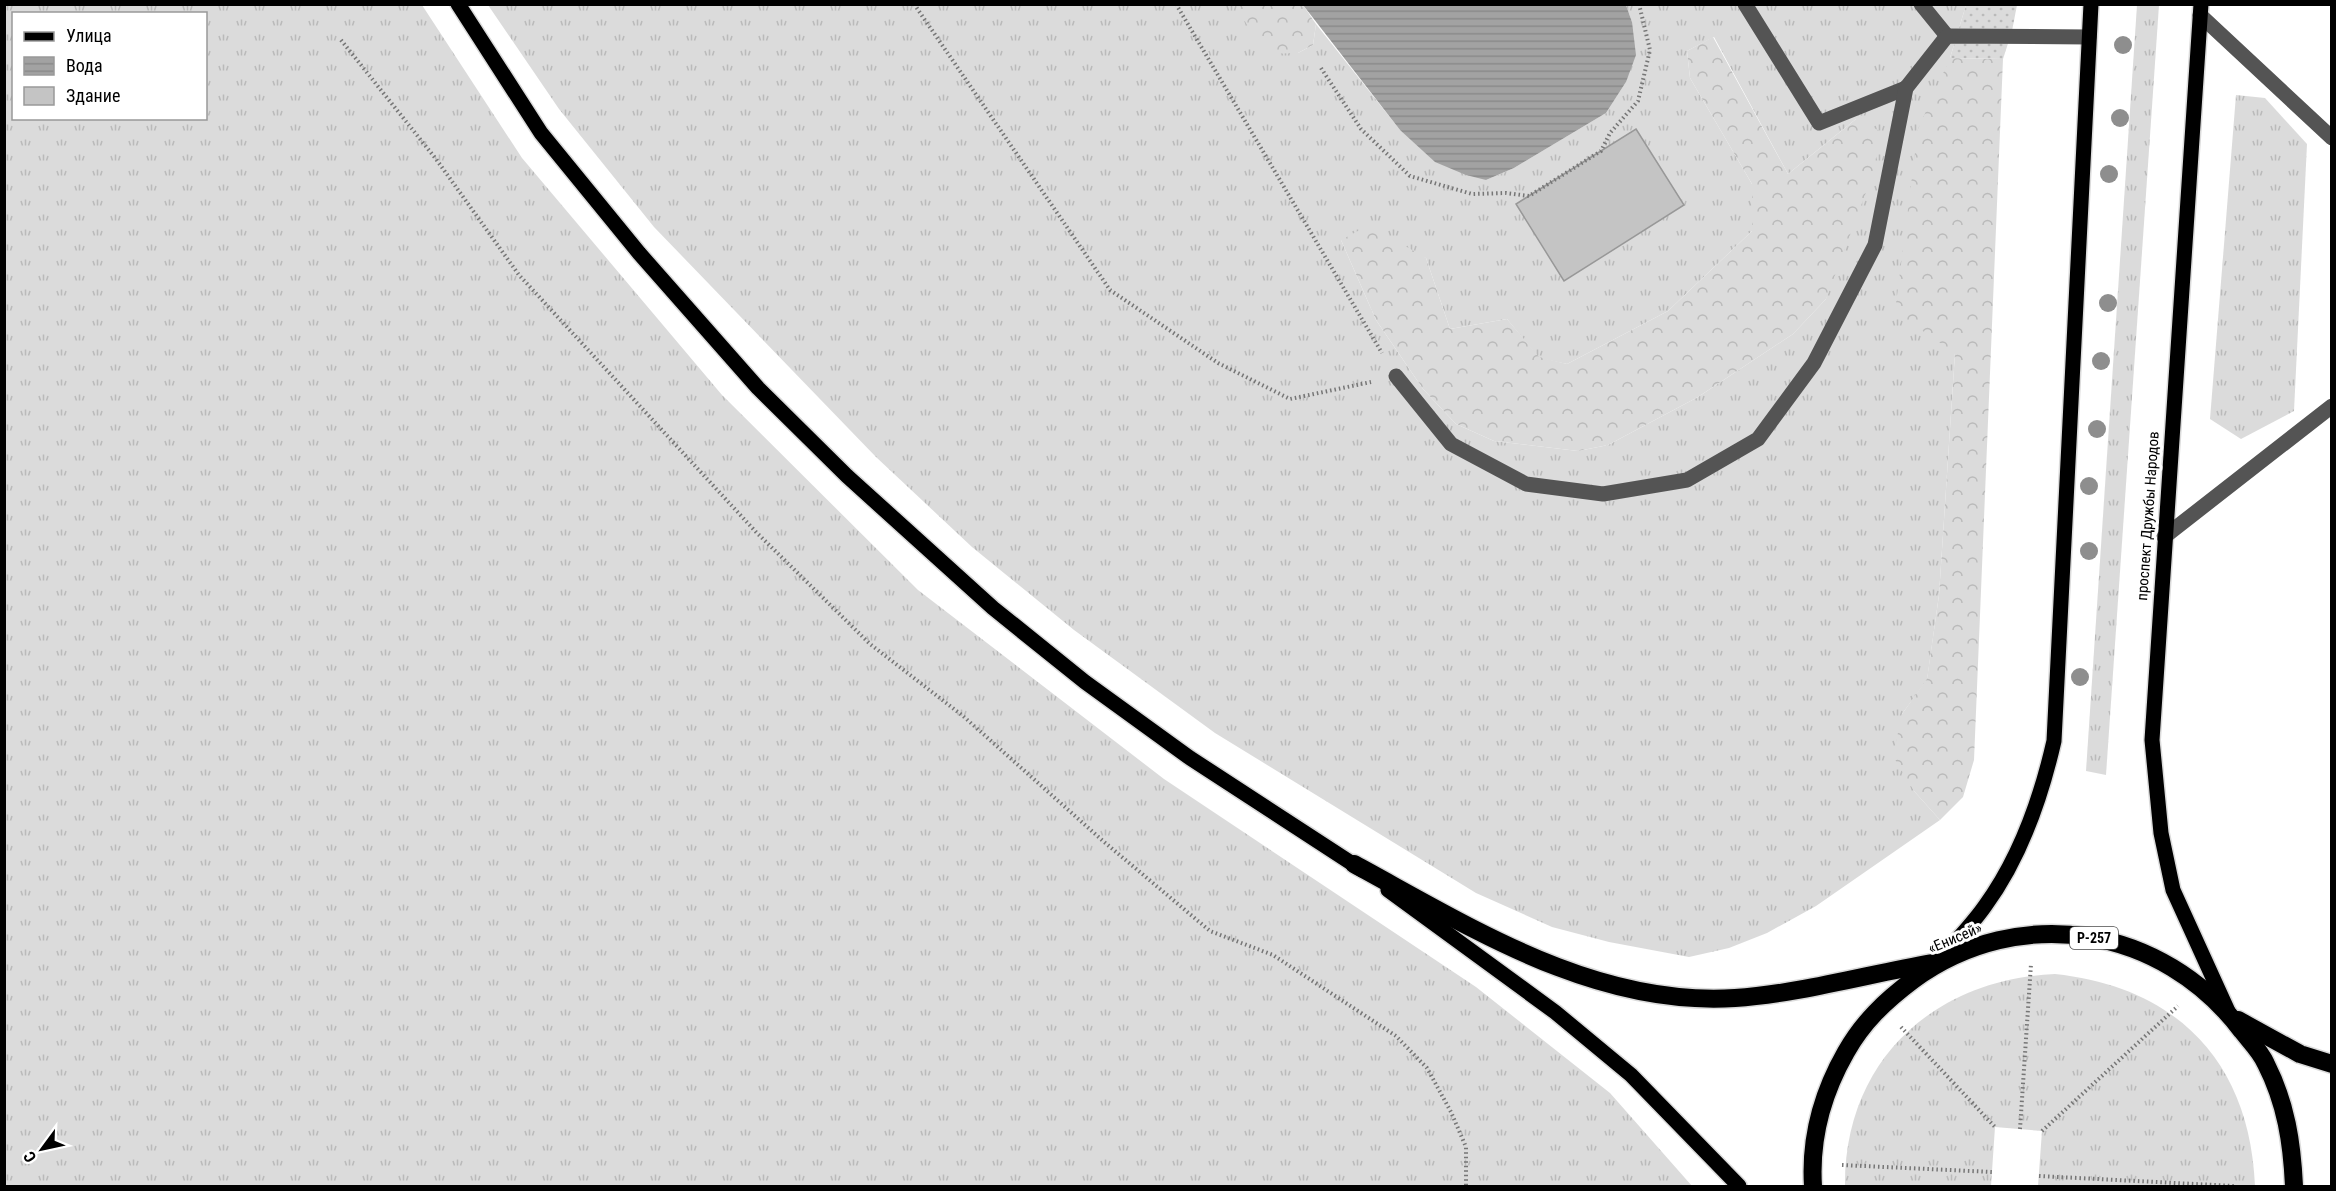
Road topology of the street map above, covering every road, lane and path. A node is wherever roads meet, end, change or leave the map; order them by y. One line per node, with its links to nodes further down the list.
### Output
1 (458, 4): 18 (main road)
2 (914, 4): 15 (path)
3 (1176, 4): 15 (path)
4 (1639, 4): 12 (path)
5 (1745, 4): 13 (lane)
6 (1921, 4): 9 (lane)
7 (2091, 4): 10 (main road)
8 (2201, 10): 14 (lane); 17 (main road, проспект Дружбы Народов)
9 (1947, 36): 10 (lane); 13 (lane)
10 (2090, 37): 20 (main road)
11 (340, 40): 31 (path)
12 (1321, 68)
13 (1906, 88): 15 (lane)
14 (2331, 138)
15 (1395, 376)
16 (2331, 406): 17 (lane)
17 (2164, 537): 23 (main road, проспект Дружбы Народов)
18 (1354, 864): 20 (highway); 32 (main road)
19 (2035, 934): 20 (highway, «Енисей» / Р-257); 21 (highway, «Енисей» / Р-257); 26 (path)
20 (1937, 962): 22 (highway, «Енисей» / Р-257)
21 (2199, 984): 23 (highway, «Енисей» / Р-257); 27 (path)
22 (1885, 1001): 25 (path); 28 (highway, «Енисей» / Р-257)
23 (2231, 1016): 24 (highway, «Енисей» / Р-257); 35 (highway, «Енисей» / Р-257)
24 (2331, 1064)
25 (1995, 1127)
26 (2020, 1129)
27 (2042, 1131)
28 (1811, 1161): 29 (path); 33 (highway, «Енисей» / Р-257)
29 (1992, 1172)
30 (2039, 1176): 34 (path)
31 (1466, 1186)
32 (1739, 1186)
33 (1813, 1186)
34 (2234, 1186)
35 (2294, 1186)

